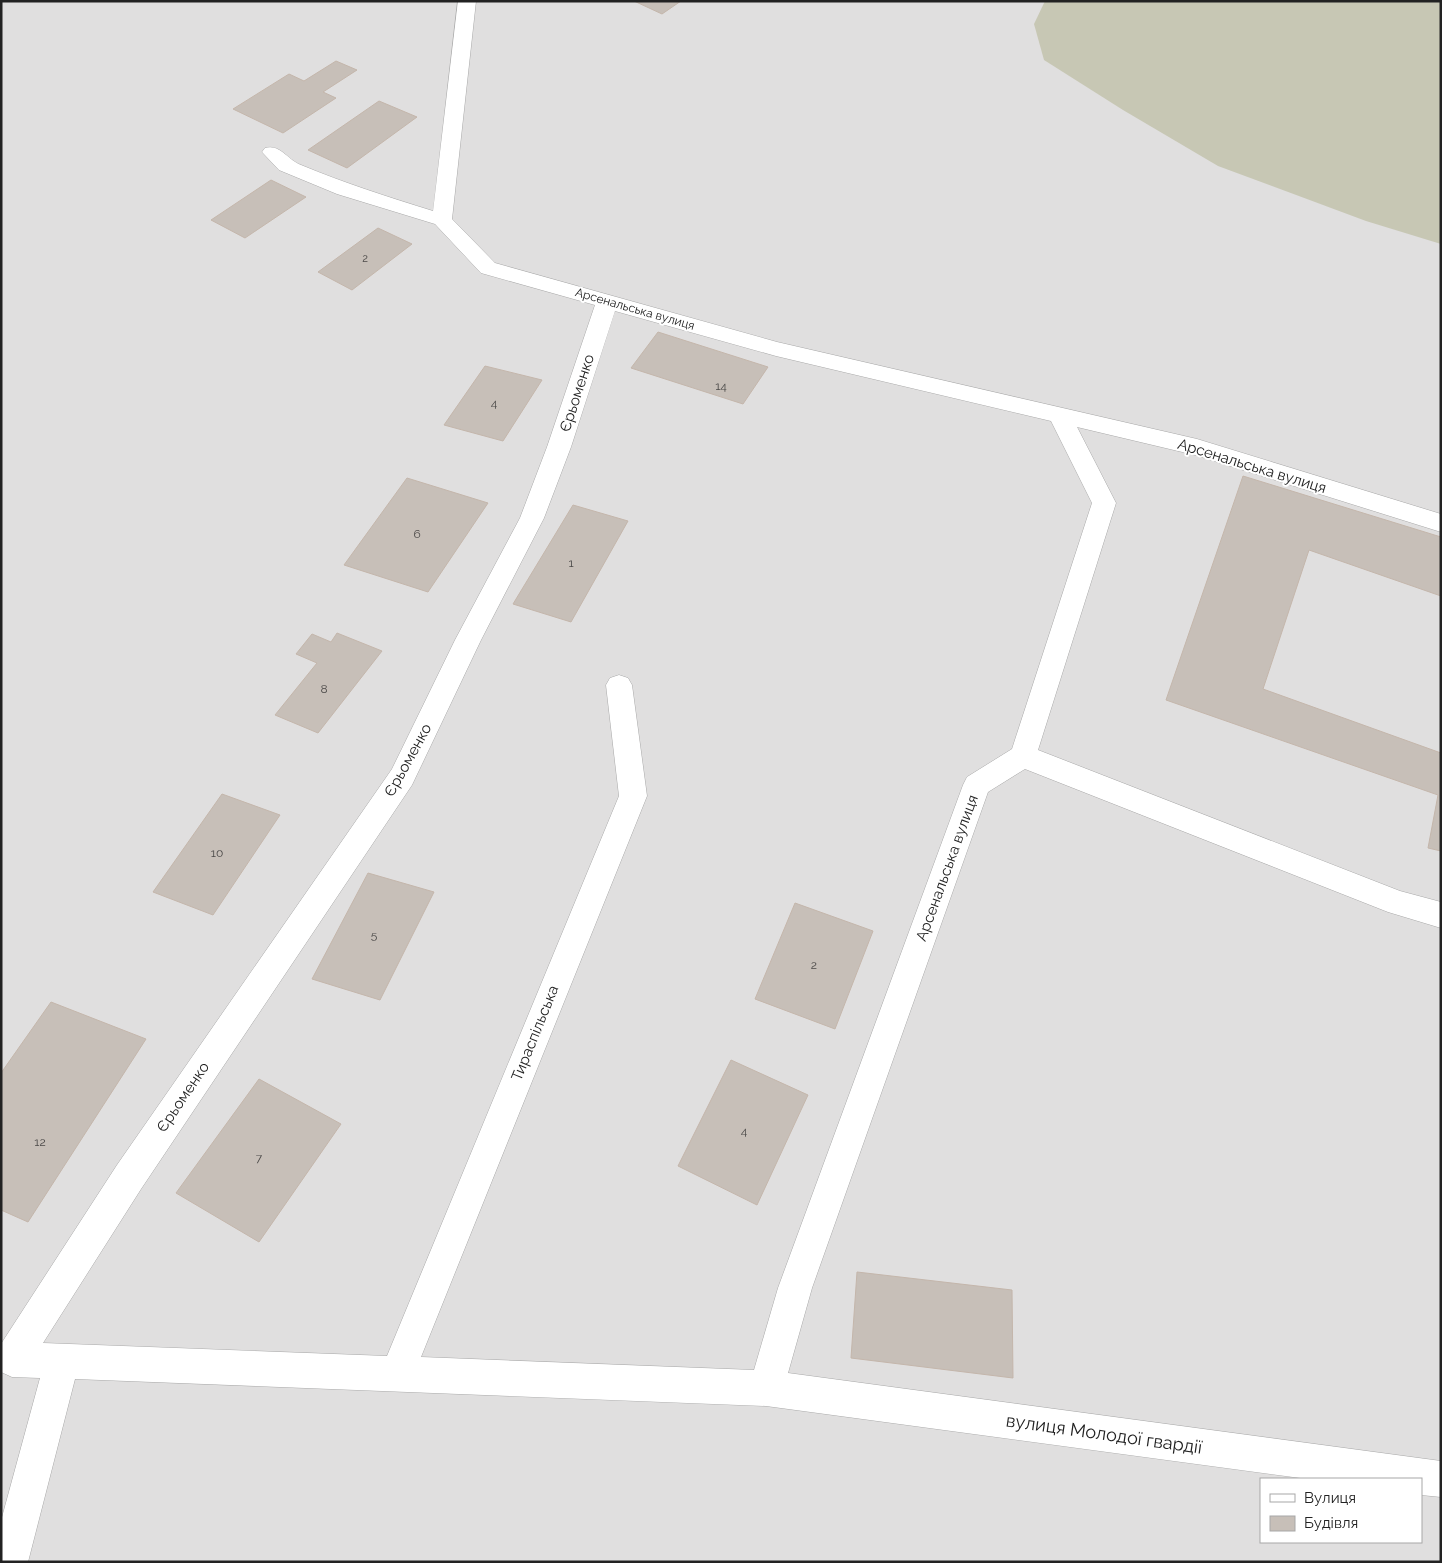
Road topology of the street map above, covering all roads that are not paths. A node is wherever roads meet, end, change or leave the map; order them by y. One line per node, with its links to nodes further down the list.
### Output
1 (468, 1): 3 (street)
2 (272, 152): 3 (street)
3 (442, 220): 4 (street, Арсенальська вулиця)
4 (607, 301): 5 (street, Арсенальська вулиця); 10 (street, Єрьоменко)
5 (1060, 416): 6 (street, Арсенальська вулиця); 8 (street)
6 (1441, 523)
7 (619, 685): 12 (street, Тираспільська)
8 (1023, 756): 9 (street); 13 (street, Арсенальська вулиця)
9 (1441, 915)
10 (7, 1358): 11 (street, вулиця Молодої гвардії)
11 (62, 1361): 12 (street, вулиця Молодої гвардії); 15 (street)
12 (397, 1374): 13 (street, вулиця Молодої гвардії)
13 (766, 1388): 14 (street, вулиця Молодої гвардії)
14 (1441, 1479)
15 (9, 1562)

